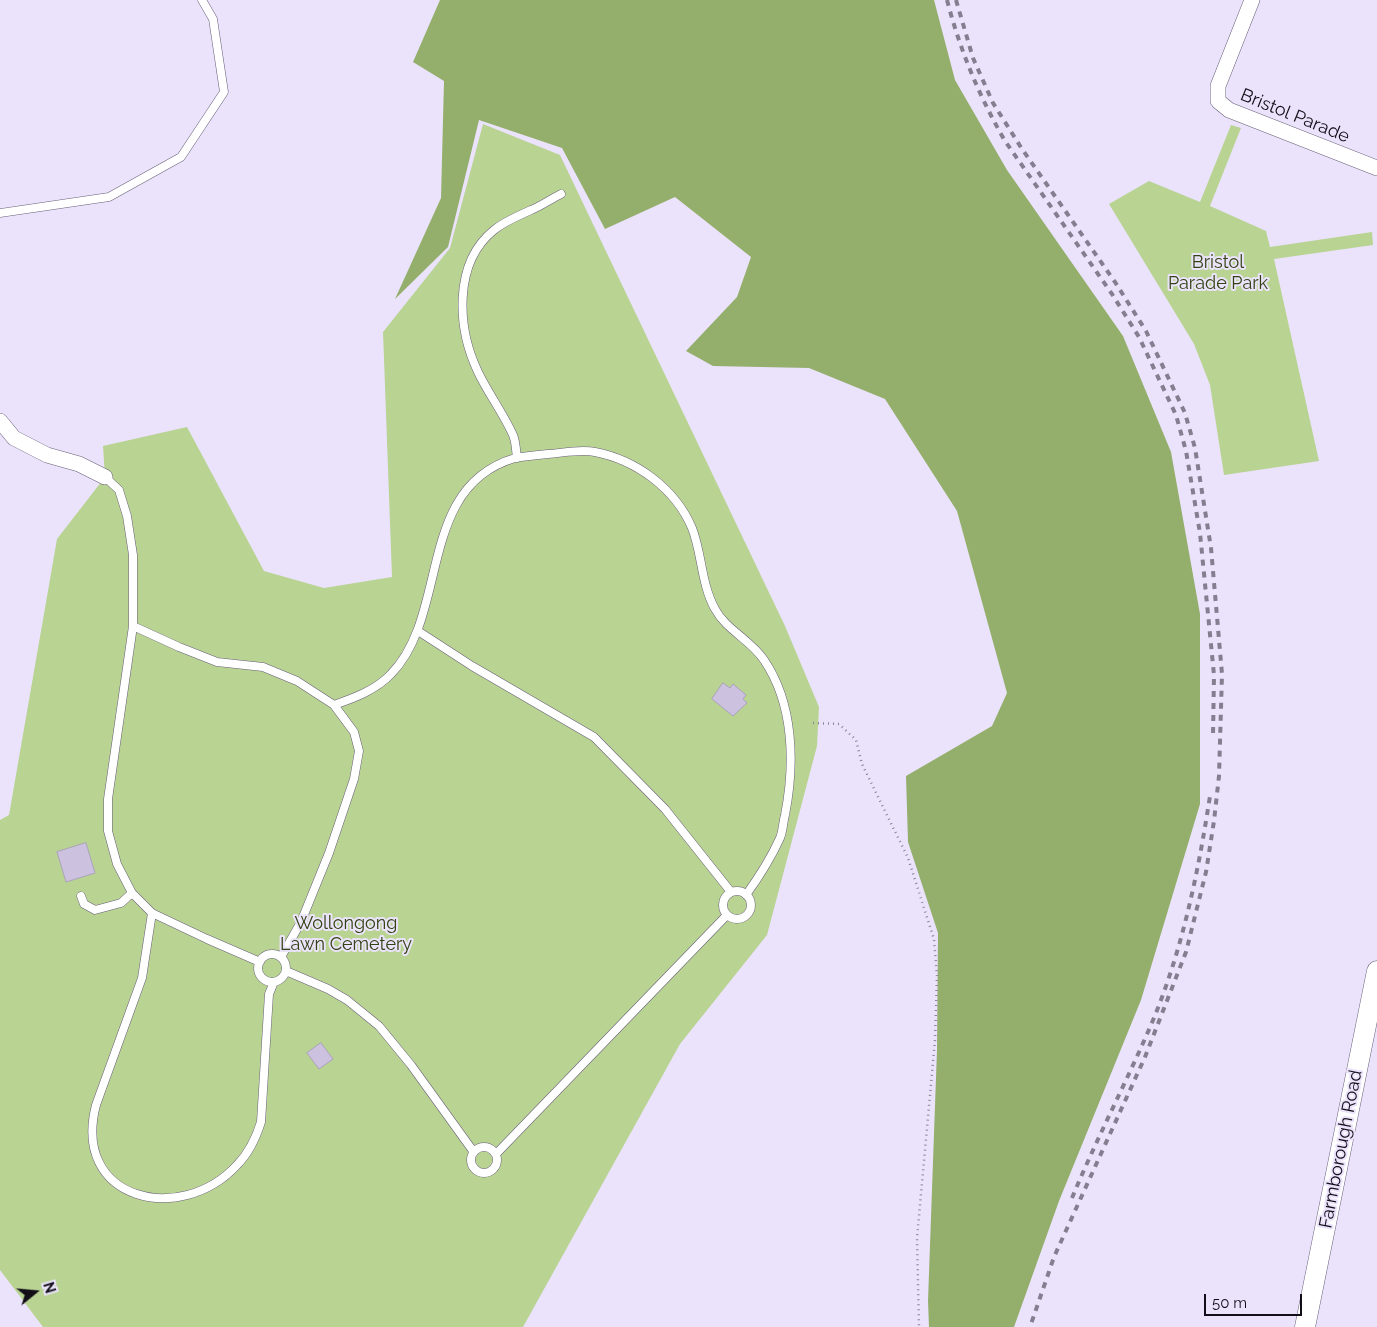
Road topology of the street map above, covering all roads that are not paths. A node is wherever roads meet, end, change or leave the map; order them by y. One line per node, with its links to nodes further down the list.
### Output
1 (202, 0): 5 (lane)
2 (1252, 0): 3 (street, Bristol Parade)
3 (1377, 168)
4 (561, 194): 7 (lane)
5 (0, 213)
6 (0, 421): 8 (street)
7 (517, 458): 10 (lane); 14 (lane)
8 (105, 477): 9 (lane)
9 (134, 626): 11 (lane); 13 (lane)
10 (418, 631): 11 (lane); 12 (lane)
11 (334, 705): 18 (lane)
12 (731, 892): 14 (lane); 17 (lane)
13 (132, 893): 15 (lane); 16 (lane)
14 (746, 895): 17 (lane)
15 (81, 896)
16 (152, 912): 19 (lane); 22 (lane)
17 (727, 915): 24 (lane)
18 (280, 957): 19 (lane); 20 (lane)
19 (260, 962): 22 (lane)
20 (286, 971): 22 (lane); 23 (lane)
21 (1377, 971): 25 (street, Farmborough Road)
22 (274, 982)
23 (473, 1151): 24 (lane); 24 (lane)
24 (496, 1154)
25 (1305, 1327)

